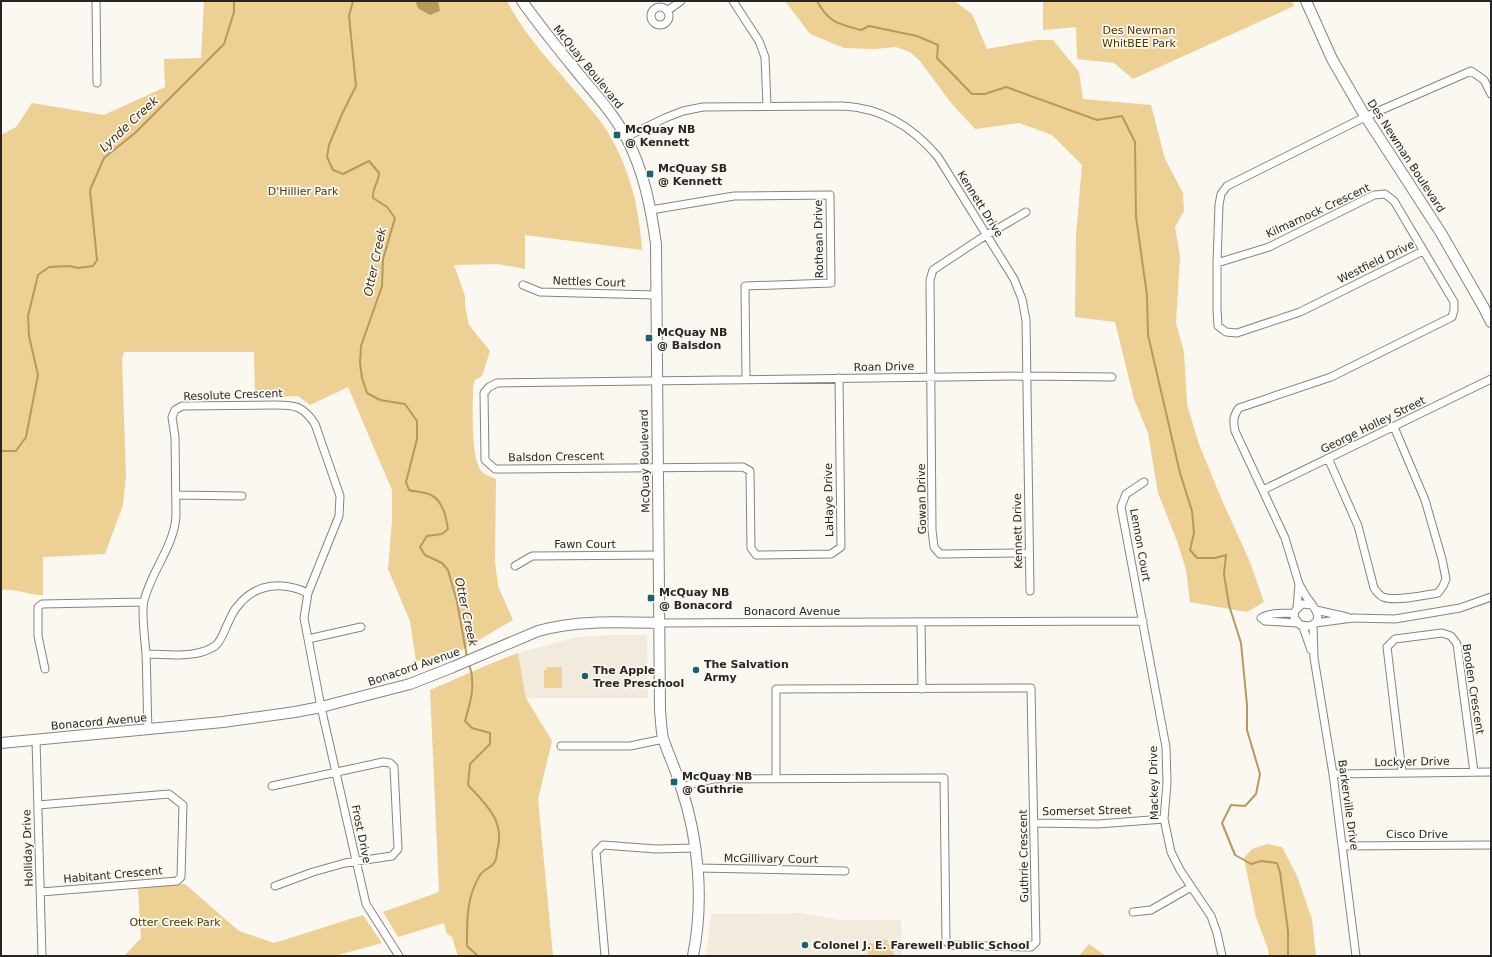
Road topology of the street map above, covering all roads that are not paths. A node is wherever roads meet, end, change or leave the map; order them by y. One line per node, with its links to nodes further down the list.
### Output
1 (96, 1): 7 (street)
2 (522, 1): 11 (street, McQuay Boulevard)
3 (681, 1): 6 (street)
4 (733, 1): 9 (street)
5 (1306, 1): 10 (street, Des Newman Boulevard)
6 (667, 11)
7 (97, 83)
8 (1491, 94): 10 (street, Westfield Drive)
9 (766, 106): 11 (street, Kennett Drive); 14 (street, Kennett Drive)
10 (1365, 117): 16 (street, Westfield Drive); 19 (street, Des Newman Boulevard)
11 (626, 137): 12 (street, McQuay Boulevard)
12 (651, 210): 18 (street, McQuay Boulevard); 24 (street, Rothean Drive)
13 (1026, 212): 14 (street)
14 (987, 235): 20 (street, Kennett Drive); 21 (street, Gowan Drive)
15 (1423, 251): 16 (street, Kilmarnock Crescent); 16 (street, Westfield Drive); 31 (street, Westfield Drive)
16 (1217, 263)
17 (523, 286): 18 (street, Nettles Court)
18 (656, 295): 26 (street, McQuay Boulevard)
19 (1491, 322)
20 (1027, 376): 21 (street, Roan Drive); 22 (street, Roan Drive); 34 (street, Kennett Drive)
21 (931, 377): 23 (street, Roan Drive); 34 (street, Gowan Drive)
22 (1112, 377)
23 (839, 378): 24 (street, Roan Drive); 29 (street, LaHaye Drive)
24 (746, 379): 26 (street, Roan Drive)
25 (1491, 379): 27 (street, George Holley Street)
26 (657, 380): 29 (street, McQuay Boulevard); 29 (street, Balsdon Crescent)
27 (1394, 428): 28 (street, George Holley Street); 28 (street)
28 (1328, 458): 31 (street, George Holley Street)
29 (658, 467): 35 (street, McQuay Boulevard)
30 (1144, 482): 45 (street, Lennon Court)
31 (1263, 490): 37 (street, Westfield Drive)
32 (176, 495): 33 (street); 39 (street, Resolute Crescent); 41 (street, Resolute Crescent)
33 (242, 496)
34 (1029, 554): 38 (street, Kennett Drive)
35 (659, 555): 36 (street, Fawn Court); 46 (street, McQuay Boulevard)
36 (515, 566)
37 (1299, 584): 42 (street); 43 (street, Westfield Drive)
38 (1030, 591)
39 (308, 593): 51 (street, Resolute Crescent); 52 (street)
40 (1491, 597): 44 (street)
41 (143, 602): 52 (street, Resolute Crescent); 54 (street)
42 (1314, 608): 43 (street); 44 (street); 48 (street)
43 (1296, 610): 49 (street); 49 (street)
44 (1353, 618): 48 (street)
45 (1143, 621): 47 (street, Bonacord Avenue); 71 (street, Mackey Drive)
46 (659, 623): 47 (street, Bonacord Avenue); 56 (street, Bonacord Avenue); 58 (street, McQuay Boulevard)
47 (921, 623): 55 (street)
48 (1314, 624): 49 (street); 53 (street, Barkerville Drive)
49 (1300, 625): 53 (street, Barkerville Drive)
50 (361, 627): 51 (street)
51 (308, 640): 56 (street, Resolute Crescent)
52 (146, 654): 57 (street, Resolute Crescent)
53 (1314, 658): 66 (street, Barkerville Drive)
54 (45, 669)
55 (922, 689): 67 (street, Guthrie Crescent); 72 (street, Guthrie Crescent)
56 (321, 707): 57 (street, Bonacord Avenue); 62 (street, Frost Drive)
57 (148, 729): 59 (street, Bonacord Avenue)
58 (664, 739): 61 (street); 69 (street, McQuay Boulevard)
59 (36, 740): 60 (street, Bonacord Avenue); 70 (street, Holliday Drive)
60 (1, 743)
61 (561, 746)
62 (336, 772): 68 (street); 76 (street, Frost Drive); 76 (street)
63 (1402, 772): 64 (street, Lockyer Drive); 64 (street, Broden Crescent); 66 (street, Lockyer Drive)
64 (1474, 772): 65 (street, Lockyer Drive)
65 (1491, 772)
66 (1333, 774): 74 (street, Barkerville Drive)
67 (776, 778): 69 (street, Guthrie Crescent); 72 (street, Guthrie Crescent)
68 (272, 786)
69 (681, 787): 75 (street, McQuay Boulevard)
70 (38, 805): 81 (street, Holliday Drive); 81 (street, Habitant Crescent)
71 (1164, 819): 72 (street, Somerset Street); 80 (street, Mackey Drive)
72 (1035, 823)
73 (1491, 845): 74 (street, Cisco Drive)
74 (1342, 846): 88 (street, Barkerville Drive)
75 (695, 848): 77 (street, McQuay Boulevard); 85 (street)
76 (355, 861): 79 (street); 84 (street, Frost Drive)
77 (698, 868): 78 (street, McGillivary Court); 86 (street, McQuay Boulevard)
78 (845, 871)
79 (275, 886)
80 (1191, 887): 82 (street); 87 (street, Mackey Drive)
81 (41, 892): 83 (street, Holliday Drive)
82 (1133, 912)
83 (42, 956)
84 (399, 956)
85 (605, 956)
86 (693, 956)
87 (1222, 956)
88 (1356, 956)

